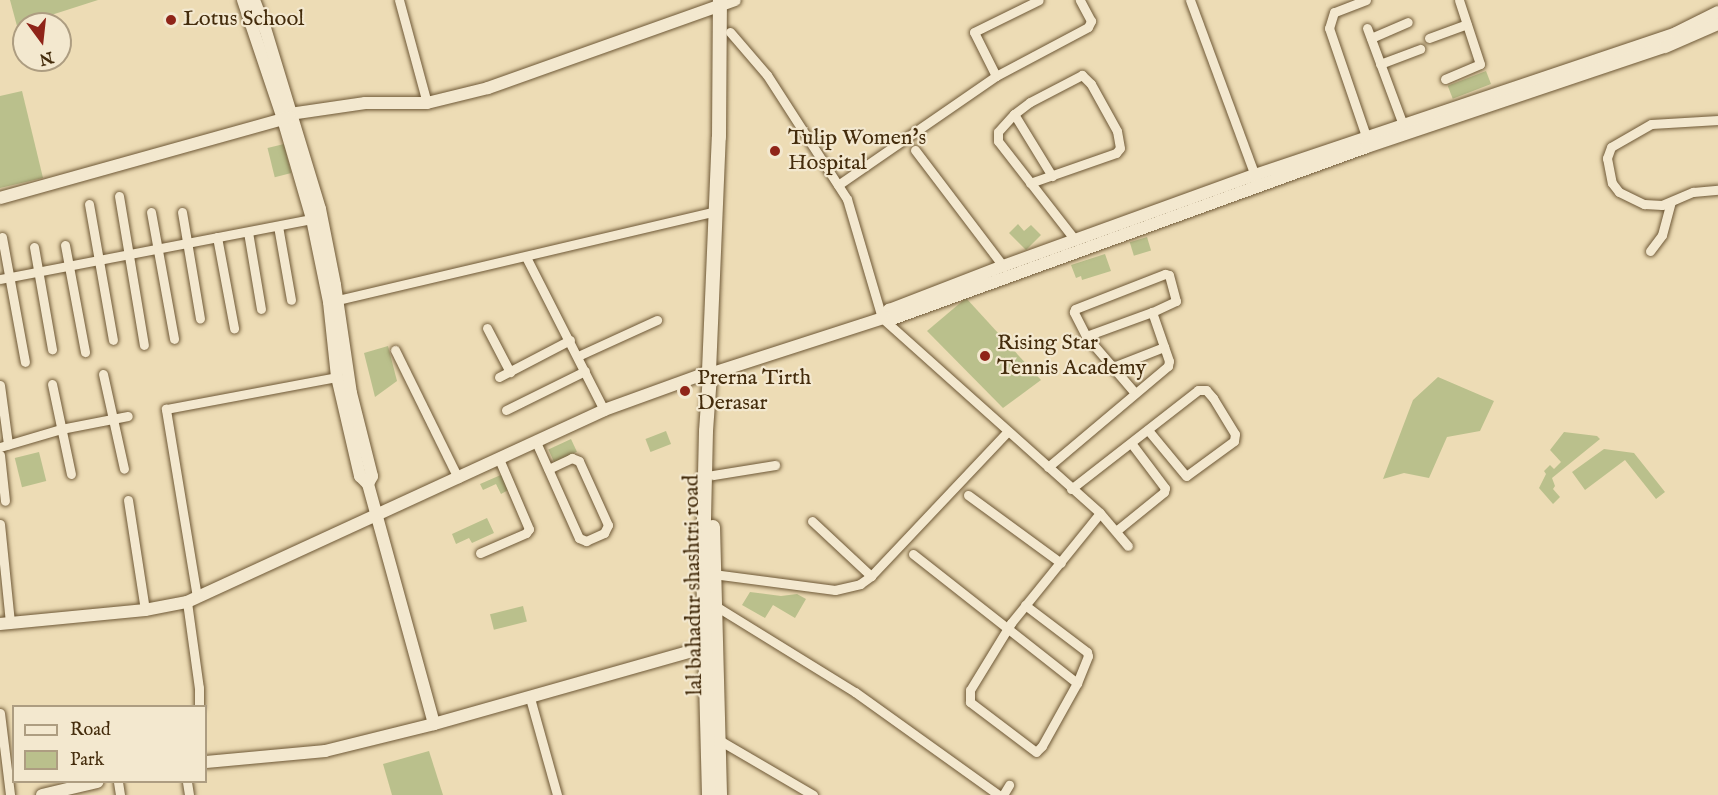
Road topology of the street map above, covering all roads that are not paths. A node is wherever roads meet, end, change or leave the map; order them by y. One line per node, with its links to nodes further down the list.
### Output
1 (243, 0): 22 (street)
2 (254, 0): 22 (street)
3 (399, 0): 20 (street)
4 (1039, 0): 18 (street)
5 (1080, 0): 18 (street)
6 (1190, 0): 28 (street)
7 (1366, 0): 25 (street)
8 (1459, 0): 12 (street)
9 (726, 1): 14 (main road, lal bahadur shashtri road); 20 (street); 37 (main road)
10 (1718, 12): 24 (street)
11 (1408, 22): 17 (street)
12 (1467, 24): 15 (street); 19 (street)
13 (1718, 24): 25 (street)
14 (730, 32): 30 (street); 81 (main road, lal bahadur shashtri road)
15 (1429, 38)
16 (1420, 48): 17 (street)
17 (1380, 64): 24 (street)
18 (996, 76): 30 (street)
19 (1445, 79)
20 (427, 104): 22 (street)
21 (1014, 114): 27 (street); 27 (street); 29 (street)
22 (287, 115): 32 (street); 34 (street); 40 (street); 59 (street)
23 (1718, 120): 35 (street)
24 (1402, 125): 25 (street)
25 (1368, 142): 28 (street)
26 (915, 150): 55 (street)
27 (1052, 176): 29 (street)
28 (1257, 181): 45 (street); 62 (street)
29 (1030, 183): 45 (street)
30 (838, 185): 62 (street)
31 (1718, 190): 35 (street)
32 (0, 191)
33 (119, 196): 51 (street)
34 (0, 198)
35 (1671, 202): 50 (street)
36 (89, 204): 53 (street)
37 (716, 211): 52 (street); 81 (main road)
38 (151, 212): 49 (street)
39 (182, 212): 46 (street)
40 (312, 219): 41 (street); 59 (street)
41 (278, 226): 42 (street); 58 (street)
42 (248, 232): 44 (street); 60 (street)
43 (2, 237): 57 (street)
44 (217, 237): 46 (street); 65 (street)
45 (1075, 240): 55 (street)
46 (187, 243): 49 (street); 63 (street)
47 (65, 244): 54 (street)
48 (34, 247): 56 (street)
49 (158, 249): 51 (street); 68 (street)
50 (1650, 251)
51 (128, 255): 53 (street); 71 (street)
52 (526, 257): 59 (street); 70 (street)
53 (99, 260): 54 (street); 69 (street)
54 (69, 266): 56 (street); 75 (street)
55 (1003, 266): 62 (street)
56 (39, 272): 57 (street); 73 (street)
57 (4, 278): 77 (street)
58 (291, 300)
59 (333, 301): 83 (street); 107 (street)
60 (261, 309)
61 (1152, 312): 67 (street); 67 (street); 72 (street)
62 (884, 317): 81 (street); 94 (street)
63 (200, 318)
64 (657, 320): 76 (street)
65 (234, 328)
66 (487, 328): 80 (street)
67 (1086, 336): 78 (street)
68 (174, 339)
69 (113, 340)
70 (570, 340): 76 (street); 80 (street)
71 (144, 345)
72 (1164, 347): 78 (street); 87 (street)
73 (52, 349)
74 (395, 350): 106 (street)
75 (85, 352)
76 (578, 356): 79 (street)
77 (25, 362)
78 (1113, 367): 87 (street)
79 (585, 371): 88 (street); 89 (street)
80 (510, 372): 84 (street)
81 (712, 372): 89 (street); 105 (main road, lal bahadur shashtri road); 129 (main road)
82 (102, 374): 91 (street)
83 (337, 376): 107 (street); 123 (street)
84 (499, 377)
85 (51, 384): 92 (street)
86 (0, 385): 97 (street)
87 (1135, 393): 101 (street)
88 (506, 410)
89 (604, 410): 95 (street)
90 (128, 416): 91 (street)
91 (113, 418): 92 (street); 102 (street)
92 (61, 429): 97 (street); 104 (street)
93 (1148, 430): 93 (street); 96 (street)
94 (1008, 431): 101 (street); 122 (street)
95 (536, 442): 99 (street); 103 (street)
96 (1131, 443): 108 (street); 116 (street)
97 (4, 445)
98 (0, 455): 111 (street)
99 (499, 459): 106 (street); 118 (street)
100 (775, 465): 105 (street)
101 (1048, 467): 108 (street)
102 (124, 469)
103 (548, 469): 103 (street)
104 (71, 474)
105 (713, 475): 121 (main road, lal bahadur shashtri road)
106 (458, 478): 113 (street)
107 (368, 484): 113 (street)
108 (1071, 489): 112 (street)
109 (968, 495): 120 (street)
110 (128, 500): 126 (street)
111 (5, 501)
112 (1100, 513): 116 (street); 120 (street)
113 (377, 515): 123 (street); 134 (street)
114 (812, 521): 122 (street)
115 (0, 524): 127 (street)
116 (1116, 531): 117 (street)
117 (1128, 546)
118 (480, 553)
119 (912, 554): 128 (street)
120 (1061, 563): 125 (street)
121 (713, 574): 122 (street); 124 (main road, lal bahadur shashtri road)
122 (871, 576)
123 (192, 600): 126 (street); 132 (street)
124 (714, 605): 129 (main road, lal bahadur shashtri road); 139 (street)
125 (1025, 605): 128 (street); 130 (street)
126 (145, 610): 127 (street)
127 (5, 624)
128 (1008, 630): 130 (street); 130 (street)
129 (710, 646): 131 (street); 135 (main road, lal bahadur shashtri road); 143 (main road)
130 (1077, 683)
131 (530, 698): 134 (street); 142 (street)
132 (199, 705)
133 (0, 713): 140 (street)
134 (434, 724): 136 (street)
135 (719, 740): 144 (main road, lal bahadur shashtri road); 145 (street)
136 (207, 759)
137 (93, 783): 141 (street)
138 (1009, 784): 146 (street)
139 (988, 792): 146 (street)
140 (10, 795)
141 (42, 795)
142 (557, 795)
143 (709, 795)
144 (720, 795)
145 (813, 795)
146 (1001, 795)

